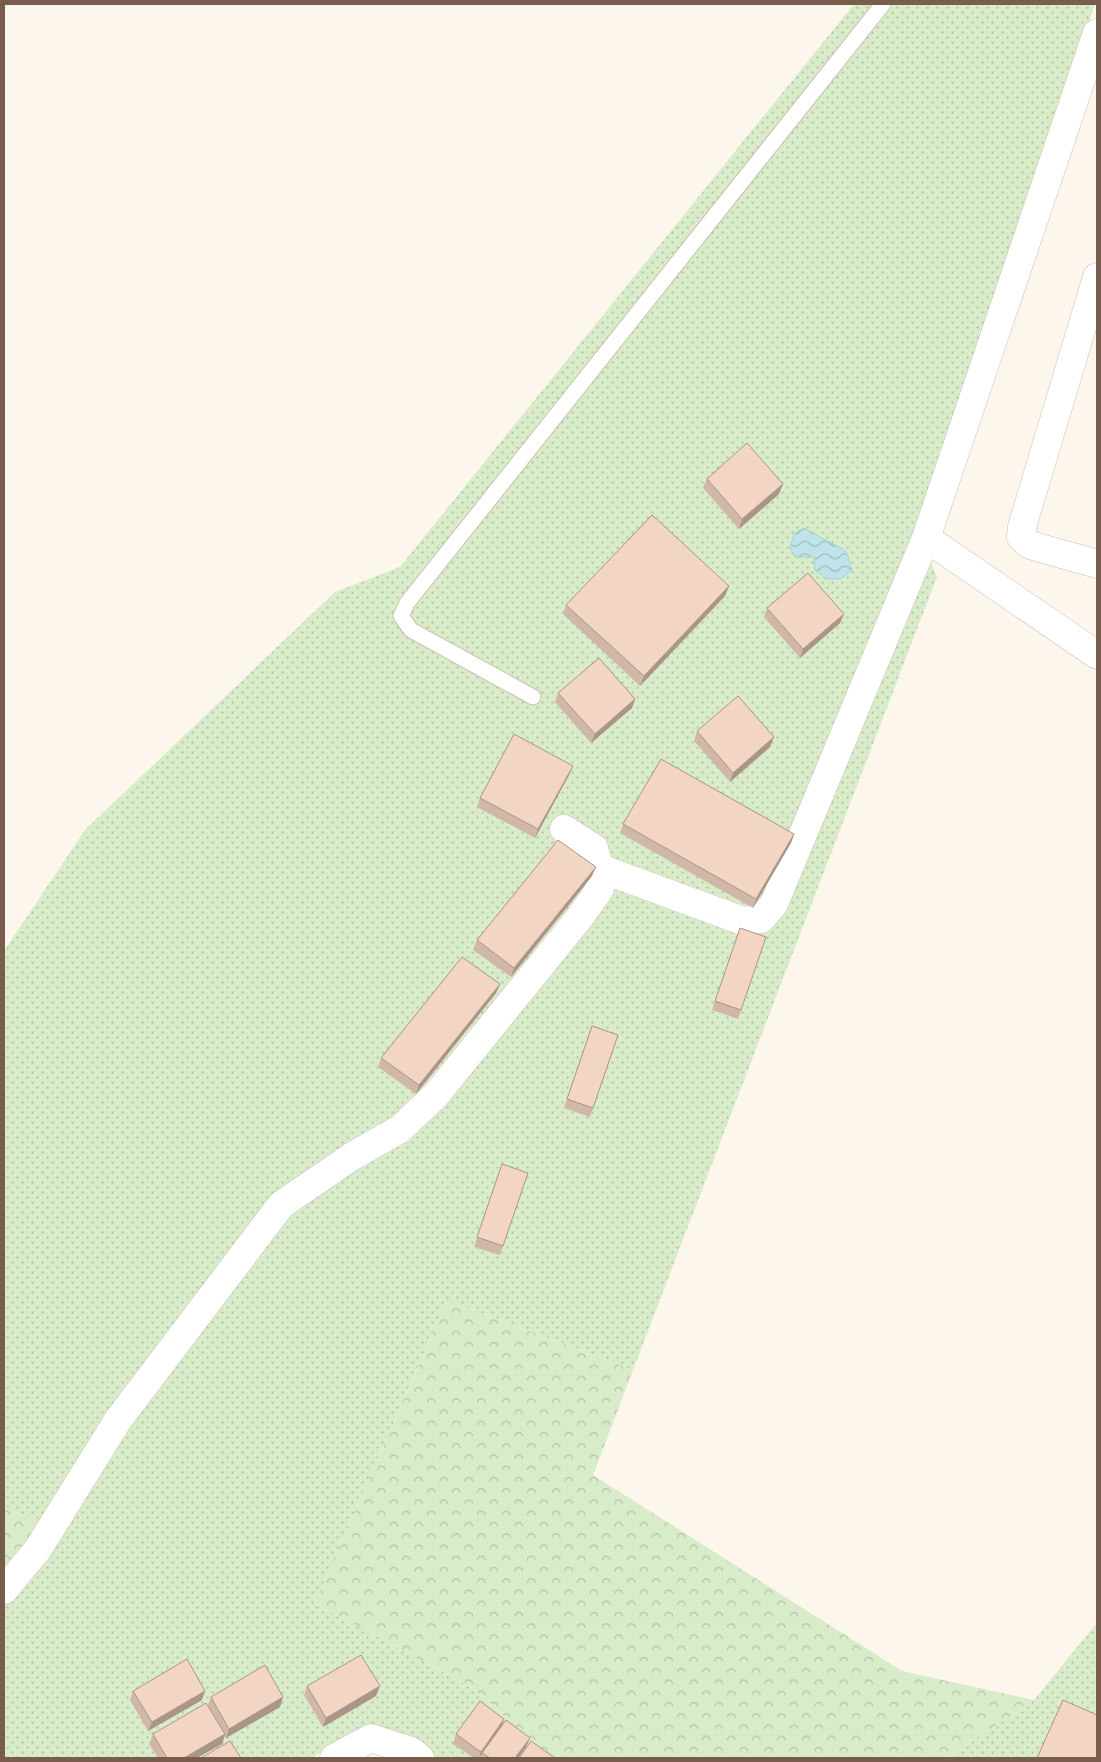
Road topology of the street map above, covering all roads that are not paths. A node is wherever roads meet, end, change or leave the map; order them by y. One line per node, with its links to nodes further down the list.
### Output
1 (883, 4): 8 (lane)
2 (1097, 33): 5 (street)
3 (1097, 277): 4 (street)
4 (1089, 341): 6 (street)
5 (926, 538): 7 (street); 10 (street)
6 (1097, 564)
7 (1097, 655)
8 (534, 696)
9 (564, 829): 10 (street)
10 (599, 868): 11 (street)
11 (4, 1590)
12 (334, 1758): 13 (street)
13 (420, 1758)

